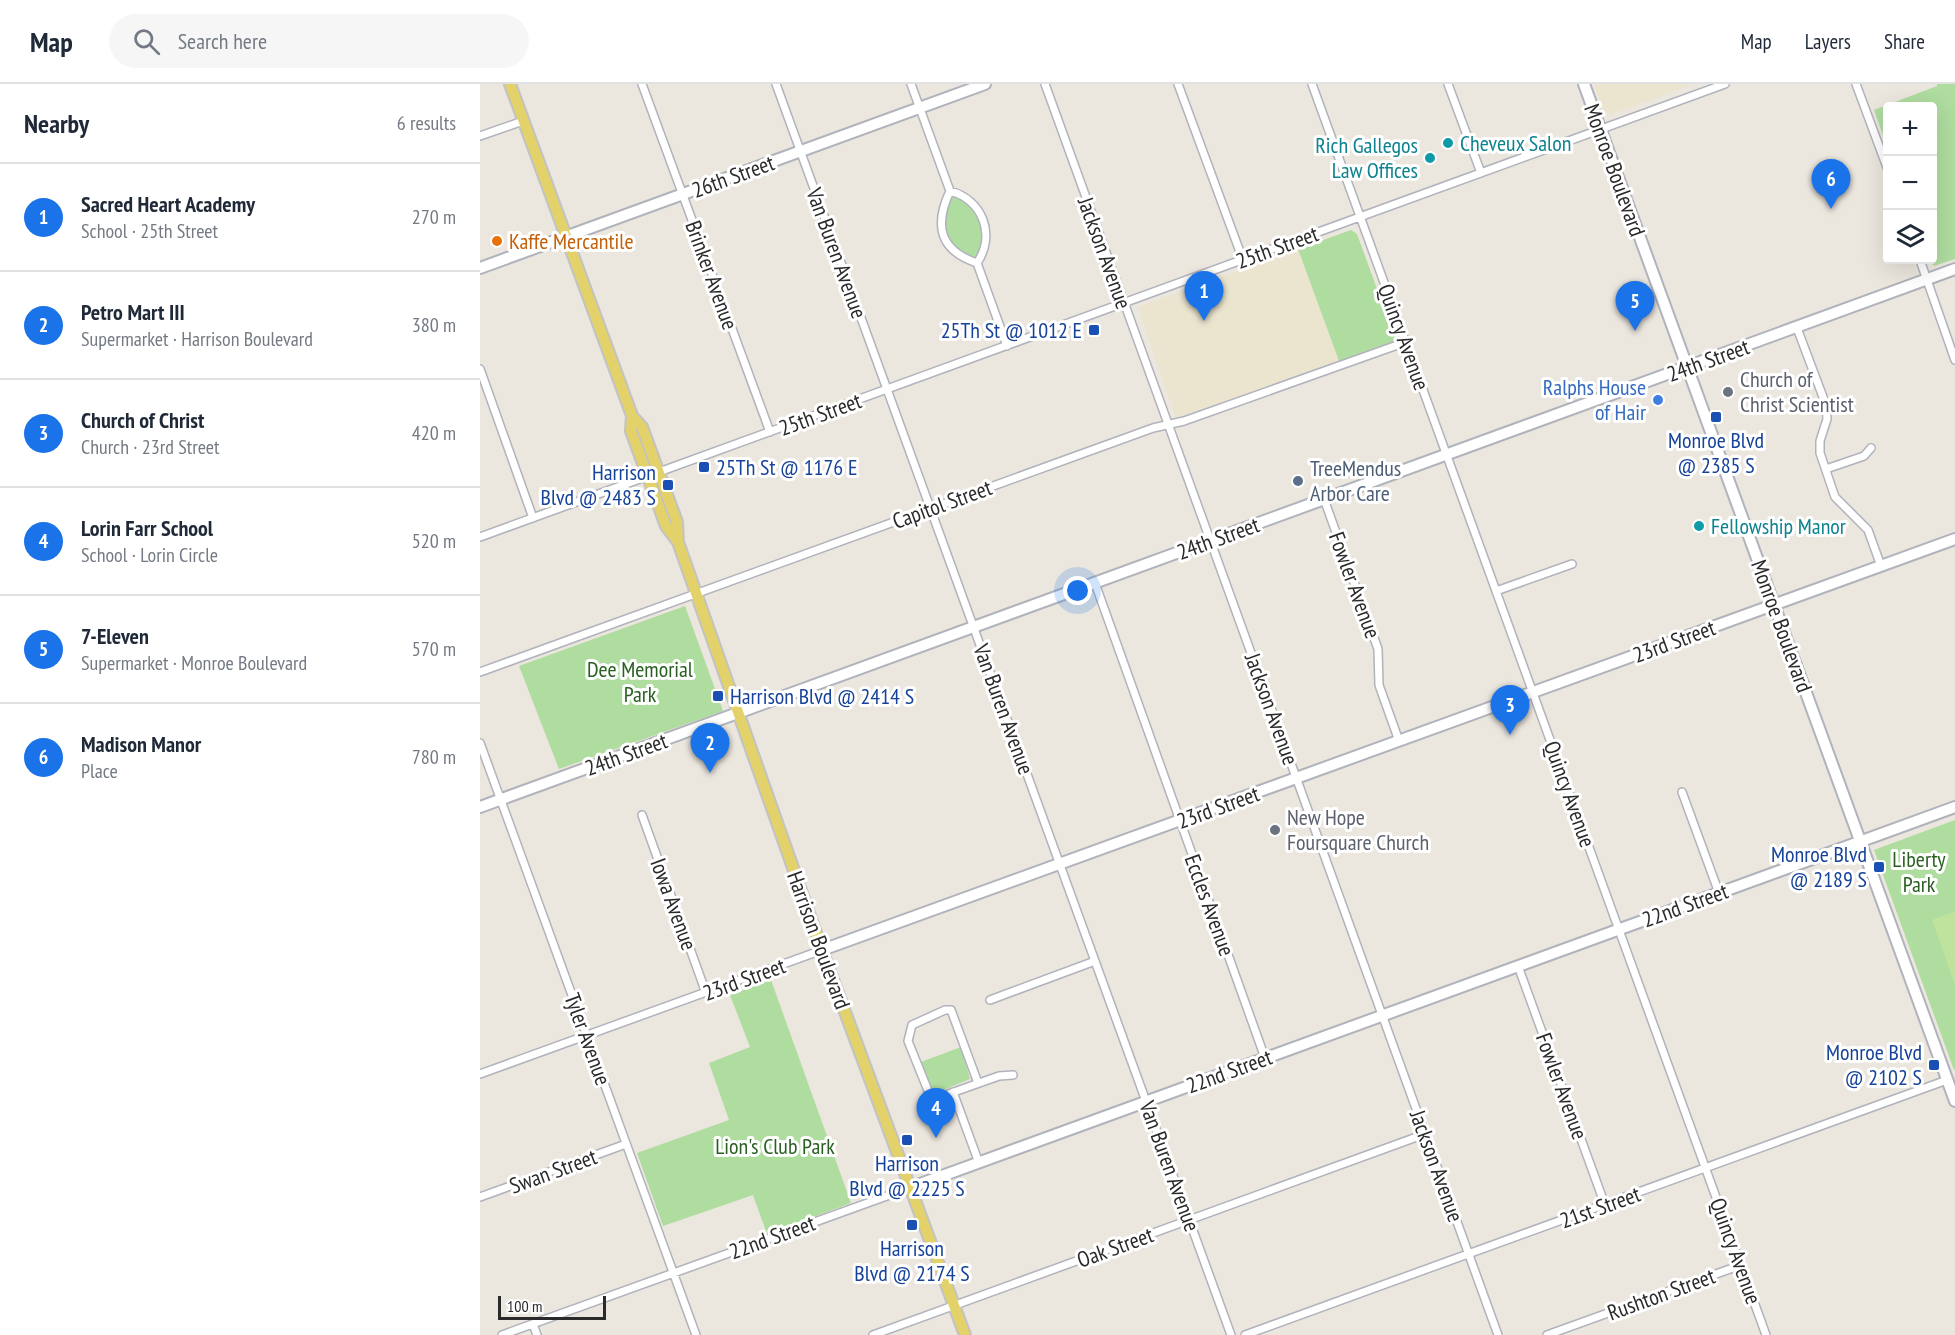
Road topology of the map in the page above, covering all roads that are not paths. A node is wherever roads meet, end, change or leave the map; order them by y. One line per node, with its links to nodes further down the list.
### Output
1 (510, 84): 14 (main road)
2 (642, 84): 21 (street, Brinker Avenue)
3 (776, 84): 17 (street, Van Buren Avenue)
4 (911, 84): 13 (street)
5 (985, 84): 13 (street, 26th Street)
6 (1045, 84): 30 (street, Jackson Avenue)
7 (1178, 84): 24 (street)
8 (1312, 84): 22 (street, Quincy Avenue)
9 (1448, 84): 19 (street)
10 (1584, 84): 15 (street, Monroe Boulevard)
11 (1725, 84): 15 (street, 25th Street)
12 (1856, 84): 18 (street)
13 (920, 108): 17 (street, 26th Street); 20 (street)
14 (524, 121): 16 (street); 23 (main road)
15 (1600, 129): 19 (street, 25th Street); 35 (street, Monroe Boulevard)
16 (480, 136)
17 (800, 151): 21 (street, 26th Street); 37 (street, Van Buren Avenue)
18 (1883, 159)
19 (1481, 173): 22 (street, 25th Street)
20 (950, 191): 25 (street); 25 (street)
21 (683, 194): 23 (street, 26th Street); 40 (street, Brinker Avenue)
22 (1360, 217): 24 (street, 25th Street); 32 (street, Quincy Avenue)
23 (565, 237): 27 (street, 26th Street); 38 (main road)
24 (1243, 260): 30 (street, 25th Street)
25 (977, 263): 33 (street)
26 (1921, 264): 29 (street)
27 (480, 268)
28 (1955, 269): 29 (street, 24th Street)
29 (1926, 279): 31 (street, 24th Street); 34 (street)
30 (1123, 303): 33 (street, 25th Street); 39 (street, Jackson Avenue)
31 (1797, 328): 35 (street, 24th Street); 43 (street)
32 (1406, 342): 39 (street, Capitol Street); 42 (street, Quincy Avenue)
33 (1007, 346): 37 (street, 25th Street)
34 (1955, 360)
35 (1688, 368): 42 (street, 24th Street); 58 (street, Monroe Boulevard)
36 (480, 369): 48 (street)
37 (887, 389): 40 (street, 25th Street); 47 (street, Van Buren Avenue)
38 (632, 416): 44 (main road, Harrison Boulevard); 45 (main road)
39 (1168, 425): 47 (street, Capitol Street); 51 (street, Jackson Avenue)
40 (770, 432): 44 (street, 25th Street)
41 (1871, 448): 43 (street)
42 (1447, 455): 46 (street, 24th Street); 56 (street, Quincy Avenue)
43 (1826, 469): 54 (street)
44 (659, 472): 52 (main road, Harrison Boulevard)
45 (648, 476): 48 (street); 52 (main road)
46 (1324, 499): 51 (street, 24th Street); 63 (street, Fowler Avenue)
47 (932, 508): 57 (street, Capitol Street); 59 (street, Van Buren Avenue)
48 (534, 518): 49 (street)
49 (480, 537)
50 (1955, 539): 54 (street, 23rd Street)
51 (1210, 540): 55 (street, 24th Street); 65 (street, Jackson Avenue)
52 (678, 542): 57 (main road, Harrison Boulevard)
53 (1572, 564): 56 (street)
54 (1881, 566): 58 (street, 23rd Street)
55 (1095, 583): 59 (street, 24th Street); 71 (street, Eccles Avenue)
56 (1496, 591): 61 (street, Quincy Avenue)
57 (696, 594): 60 (street, Capitol Street); 62 (main road, Harrison Boulevard)
58 (1774, 605): 61 (street, 23rd Street); 72 (street, Monroe Boulevard)
59 (973, 627): 62 (street, 24th Street); 73 (street, Van Buren Avenue)
60 (480, 672)
61 (1533, 692): 63 (street, 23rd Street); 75 (street, Quincy Avenue)
62 (738, 713): 67 (street, 24th Street); 76 (main road, Harrison Boulevard)
63 (1399, 741): 65 (street, 23rd Street)
64 (480, 742): 67 (street, Tyler Avenue)
65 (1298, 778): 71 (street, 23rd Street); 81 (street, Jackson Avenue)
66 (1682, 792): 74 (street)
67 (501, 799): 68 (street, 24th Street); 82 (street, Tyler Avenue)
68 (480, 807)
69 (1955, 807): 72 (street, 22nd Street)
70 (642, 815): 79 (street, Iowa Avenue)
71 (1179, 821): 73 (street, 23rd Street); 83 (street, Eccles Avenue)
72 (1860, 842): 74 (street, 22nd Street); 86 (street, Monroe Boulevard)
73 (1061, 864): 76 (street, 23rd Street); 77 (street, Van Buren Avenue)
74 (1719, 893): 75 (street, 22nd Street)
75 (1619, 929): 78 (street, 22nd Street); 94 (street, Quincy Avenue)
76 (822, 950): 79 (street, 23rd Street); 95 (main road, Harrison Boulevard)
77 (1095, 961): 80 (street); 89 (street, Van Buren Avenue)
78 (1518, 966): 81 (street, 22nd Street); 97 (street, Fowler Avenue)
79 (706, 993): 82 (street, 23rd Street)
80 (990, 1000)
81 (1384, 1016): 83 (street, 22nd Street); 91 (street, Jackson Avenue)
82 (587, 1036): 84 (street, 23rd Street); 92 (street, Tyler Avenue)
83 (1265, 1058): 89 (street, 22nd Street)
84 (480, 1074)
85 (1013, 1075): 87 (street)
86 (1951, 1078): 90 (street, Monroe Boulevard); 94 (street, 21st Street)
87 (978, 1083): 88 (street); 88 (street)
88 (952, 1092): 93 (street)
89 (1146, 1101): 93 (street, 22nd Street); 98 (street, Van Buren Avenue)
90 (1955, 1101)
91 (1425, 1134): 98 (street, Oak Street); 99 (street, Jackson Avenue)
92 (626, 1144): 96 (street, Swan Street); 101 (street, Tyler Avenue)
93 (979, 1163): 95 (street, 22nd Street)
94 (1706, 1168): 97 (street, 21st Street); 100 (street, Quincy Avenue)
95 (909, 1188): 101 (street, 22nd Street); 102 (main road, Harrison Boulevard)
96 (480, 1197)
97 (1605, 1205): 99 (street, 21st Street)
98 (1190, 1221): 102 (street, Oak Street); 109 (street, Van Buren Avenue)
99 (1469, 1254): 110 (street, 21st Street); 111 (street, Jackson Avenue)
100 (1741, 1265): 112 (street, Rushton Street); 113 (street, Quincy Avenue)
101 (674, 1273): 103 (street, 22nd Street); 106 (street, Tyler Avenue)
102 (954, 1305): 107 (street, Oak Street); 108 (main road, Harrison Boulevard)
103 (533, 1324): 104 (street, 22nd Street); 105 (street)
104 (502, 1335)
105 (537, 1335)
106 (696, 1335)
107 (873, 1335)
108 (964, 1335)
109 (1231, 1335)
110 (1245, 1335)
111 (1498, 1335)
112 (1547, 1335)
113 (1766, 1335)

